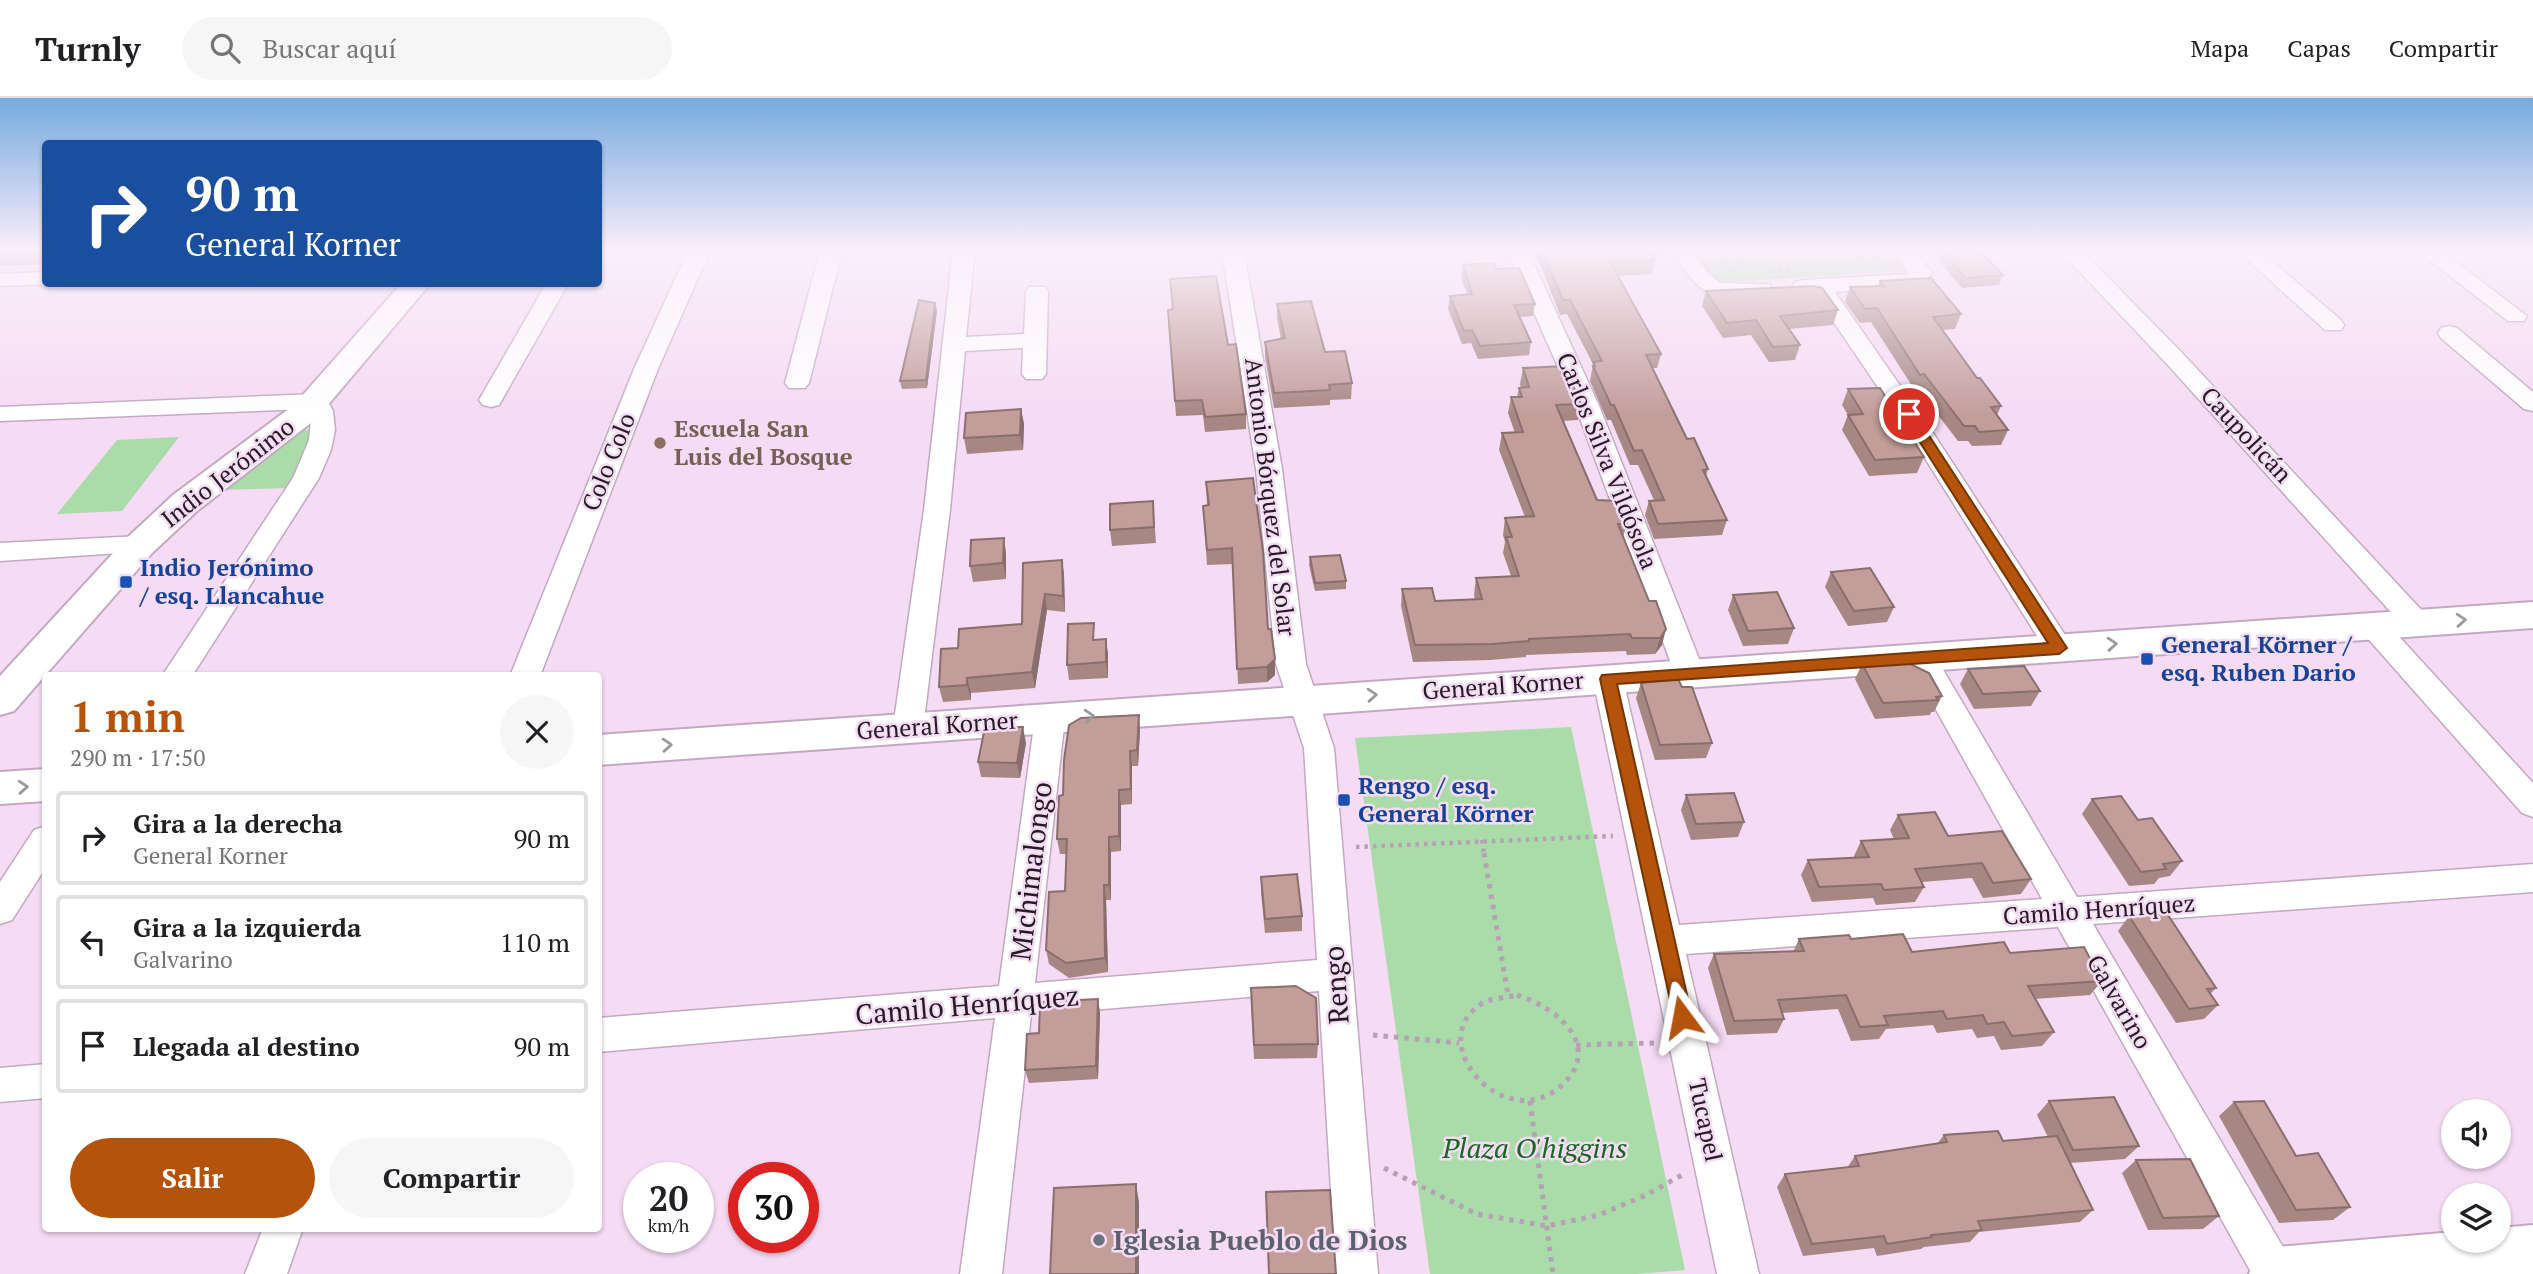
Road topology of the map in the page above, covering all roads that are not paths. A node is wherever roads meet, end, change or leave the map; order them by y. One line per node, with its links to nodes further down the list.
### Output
1 (397, 306): 21 (street, Indio Jerónimo)
2 (545, 306): 20 (street)
3 (675, 306): 32 (street, Colo Colo)
4 (817, 306): 19 (street)
5 (959, 306): 17 (street)
6 (1036, 306): 16 (street)
7 (1242, 306): 35 (street, Antonio Bórquez del Solar)
8 (1542, 306): 33 (street, Carlos Silva Vildósola)
9 (1834, 306): 29 (street)
10 (2123, 306): 27 (street, Caupolicán)
11 (2311, 306): 14 (street)
12 (2502, 306): 13 (street)
13 (2516, 316)
14 (2333, 325)
15 (2449, 332): 22 (street)
16 (1035, 340): 17 (street); 18 (street)
17 (956, 345): 38 (street)
18 (1034, 374)
19 (797, 383)
20 (491, 400)
21 (316, 401): 23 (street); 24 (street, Indio Jerónimo); 31 (street)
22 (2533, 404)
23 (0, 414)
24 (140, 545): 25 (street); 36 (street, Indio Jerónimo)
25 (0, 552)
26 (2533, 615): 27 (street, General Korner, one-way to 26)
27 (2417, 623): 28 (street, General Korner)
28 (2373, 626): 29 (street, General Korner, one-way to 28); 42 (street)
29 (2059, 648): 30 (street, General Korner)
30 (1922, 658): 33 (street, General Korner); 46 (street, Galvarino)
31 (179, 672)
32 (527, 672)
33 (1690, 674): 34 (street, General Korner)
34 (1608, 679): 35 (street, General Korner, one-way to 34); 47 (street, Tucapel)
35 (1304, 699): 37 (street, General Korner, one-way to 35); 48 (street, Rengo)
36 (0, 701)
37 (1049, 718): 38 (street, General Korner); 49 (street, Michimalongo)
38 (908, 728): 39 (street, General Korner, one-way to 38)
39 (602, 750)
40 (42, 786): 41 (street, one-way to 40)
41 (0, 788)
42 (2533, 804)
43 (42, 845): 45 (street)
44 (2533, 878): 46 (street, Camilo Henríquez)
45 (0, 910)
46 (2067, 912): 47 (street, Camilo Henríquez); 60 (street, Galvarino)
47 (1665, 941): 59 (street, Tucapel)
48 (1335, 974): 49 (street, Camilo Henríquez); 58 (street, Rengo)
49 (1014, 1001): 50 (street, Camilo Henríquez); 57 (street, Michimalongo)
50 (602, 1035)
51 (42, 1081): 52 (street)
52 (0, 1085)
53 (282, 1232): 56 (street)
54 (2533, 1252): 55 (street)
55 (2481, 1266): 60 (street)
56 (266, 1274)
57 (981, 1274)
58 (1357, 1274)
59 (1738, 1274)
60 (2275, 1274)

